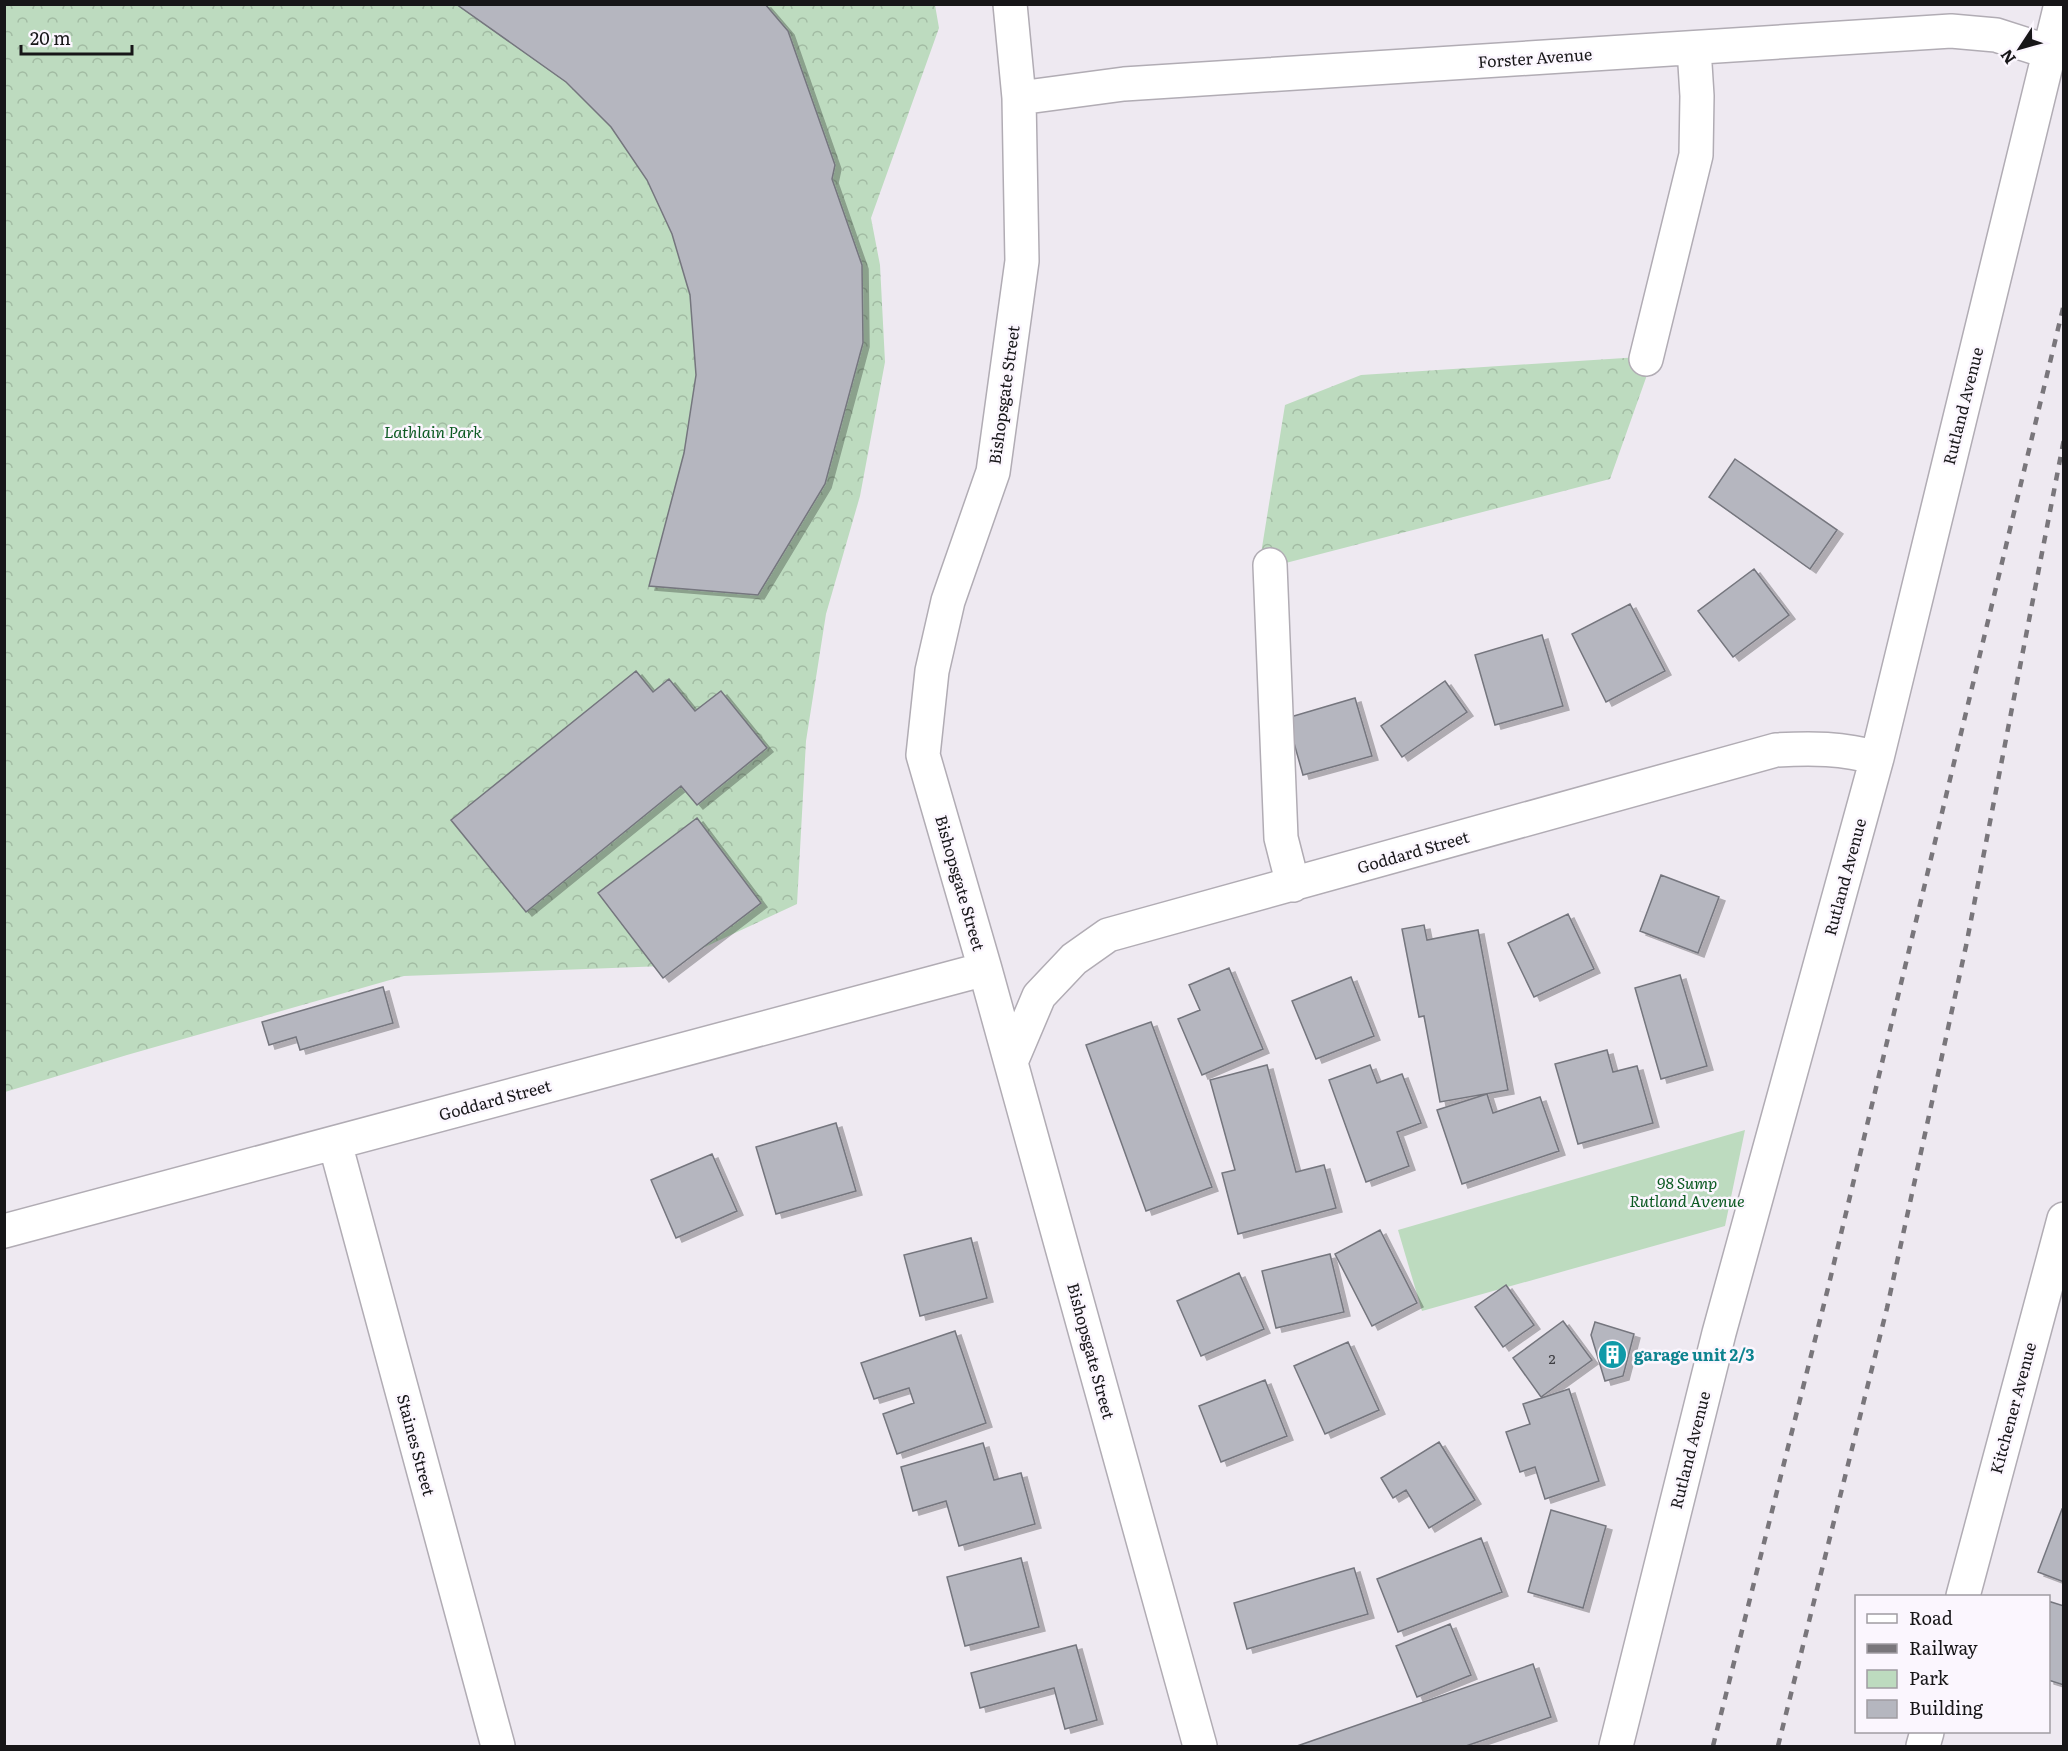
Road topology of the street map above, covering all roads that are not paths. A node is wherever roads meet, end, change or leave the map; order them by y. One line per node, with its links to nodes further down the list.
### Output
1 (1010, 4): 5 (street, Bishopsgate Street)
2 (2061, 4): 4 (street, Rutland Avenue)
3 (1694, 48): 4 (street, Forster Avenue); 5 (street, Forster Avenue); 6 (street)
4 (2049, 52): 8 (street, Rutland Avenue)
5 (1019, 98): 10 (street, Bishopsgate Street)
6 (1646, 359)
7 (1270, 565): 9 (street)
8 (1877, 758): 9 (street, Goddard Street); 18 (street, Rutland Avenue)
9 (1293, 885): 11 (street, Goddard Street)
10 (985, 969): 11 (street, Bishopsgate Street); 12 (street, Goddard Street)
11 (1011, 1062): 17 (street, Bishopsgate Street)
12 (335, 1143): 14 (street, Goddard Street); 16 (street, Staines Street)
13 (2064, 1219): 15 (street, Kitchener Avenue)
14 (4, 1231)
15 (1963, 1595)
16 (498, 1746)
17 (1200, 1746)
18 (1616, 1746)

